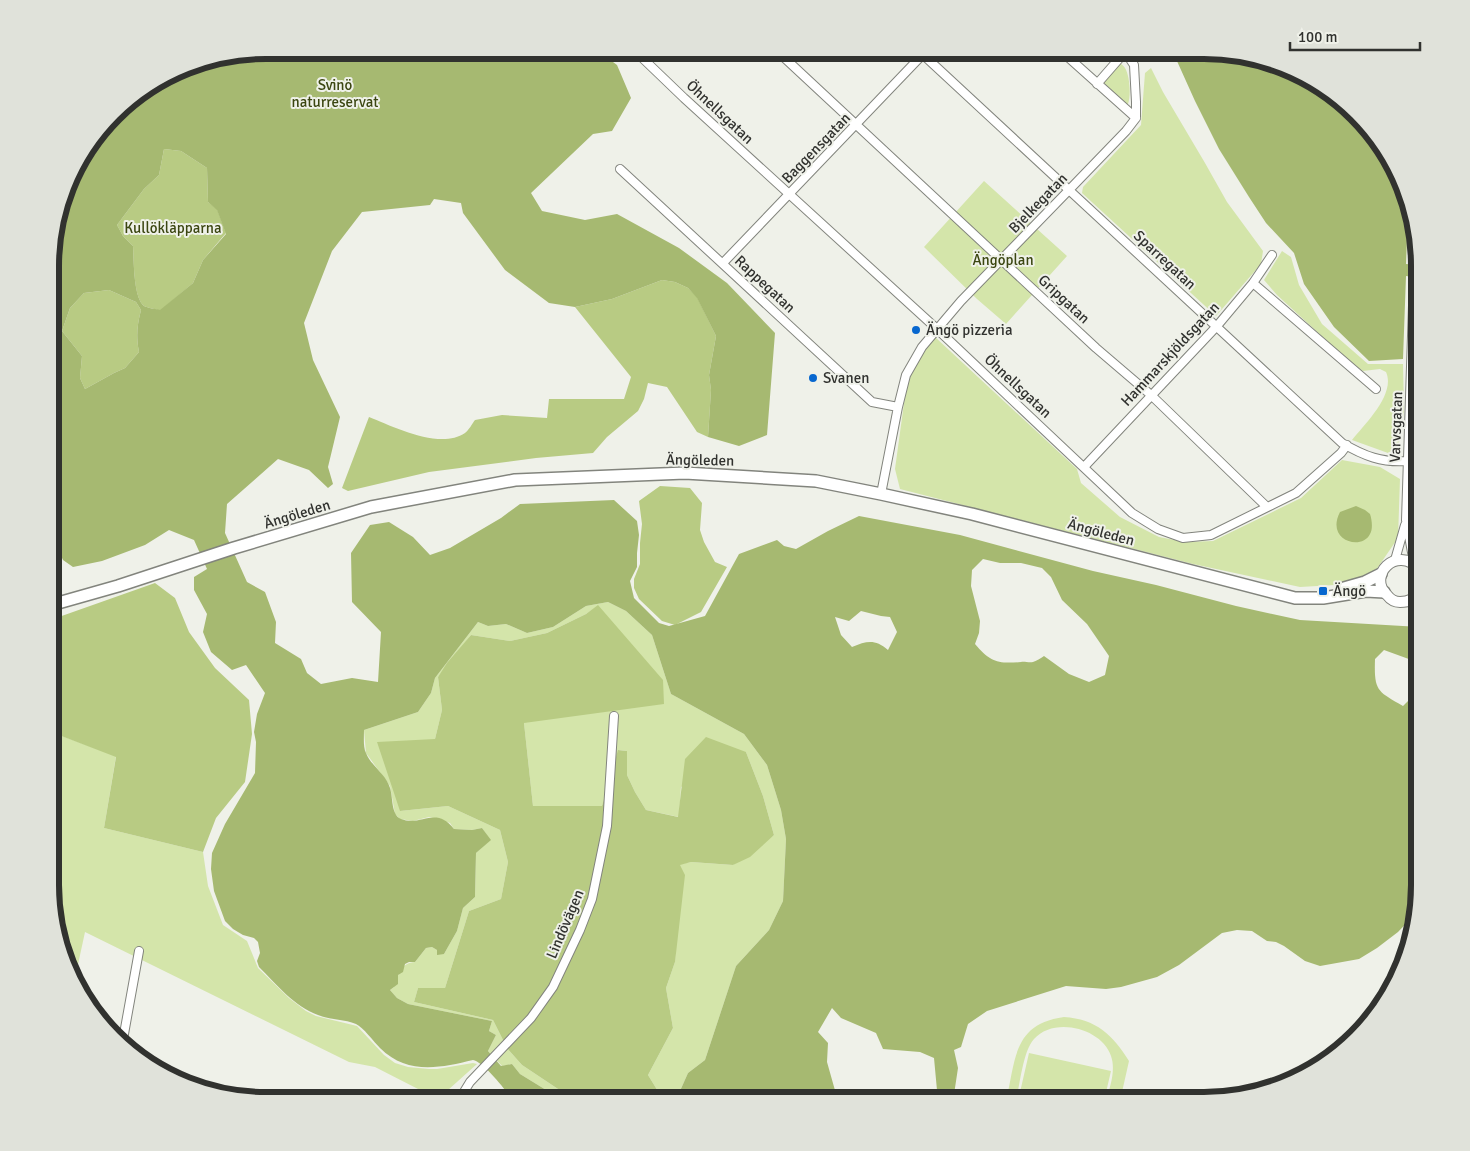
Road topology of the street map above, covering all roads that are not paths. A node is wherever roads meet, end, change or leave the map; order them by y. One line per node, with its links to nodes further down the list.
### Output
1 (643, 59): 13 (street, Öhnellsgatan)
2 (786, 59): 10 (street, Gripgatan)
3 (917, 59): 10 (street, Baggensgatan)
4 (930, 59): 12 (street, Sparregatan)
5 (1070, 59): 8 (street)
6 (1117, 59): 8 (street)
7 (1130, 59): 9 (street)
8 (1097, 84): 9 (street)
9 (1136, 118): 12 (street, Bjelkegatan)
10 (856, 125): 13 (street, Baggensgatan); 15 (street, Gripgatan)
11 (620, 169): 16 (street, Rappegatan)
12 (1070, 190): 15 (street, Bjelkegatan); 18 (street, Sparregatan)
13 (790, 195): 16 (street, Baggensgatan); 19 (street, Öhnellsgatan)
14 (1272, 255): 17 (street, Hammarskjöldsgatan)
15 (1001, 260): 19 (street, Bjelkegatan); 22 (street, Gripgatan)
16 (724, 264): 23 (street, Rappegatan)
17 (1252, 283): 18 (street, Hammarskjöldsgatan); 21 (street)
18 (1216, 326): 22 (street, Hammarskjöldsgatan); 24 (street, Sparregatan)
19 (937, 329): 23 (street, Bjelkegatan); 26 (street, Öhnellsgatan)
20 (1411, 378): 25 (street, Varvsgatan)
21 (1376, 389)
22 (1151, 395): 26 (street, Hammarskjöldsgatan); 28 (street, Gripgatan)
23 (898, 407): 27 (street, Bjelkegatan)
24 (1347, 446): 25 (street, Sparregatan); 28 (street, Öhnellsgatan)
25 (1408, 461): 29 (street, Varvsgatan)
26 (1084, 467): 28 (street, Öhnellsgatan)
27 (881, 494): 34 (main road, Ängöleden); 36 (main road, Ängöleden)
28 (1267, 507)
29 (1406, 520): 30 (street, Varvsgatan); 31 (street, Varvsgatan)
30 (1411, 541)
31 (1395, 560): 32 (street); 33 (street, Ängöleden)
32 (1411, 563)
33 (1381, 574): 35 (street); 36 (main road, Ängöleden)
34 (118, 586): 38 (main road, Ängöleden); 39 (main road, Ängöleden)
35 (1384, 592): 36 (main road, Ängöleden); 37 (street, Ängöleden)
36 (1283, 594)
37 (1411, 600)
38 (59, 603)
39 (59, 607)
40 (614, 716): 43 (street, Lindövägen)
41 (139, 951): 42 (street)
42 (124, 1036)
43 (464, 1092)

